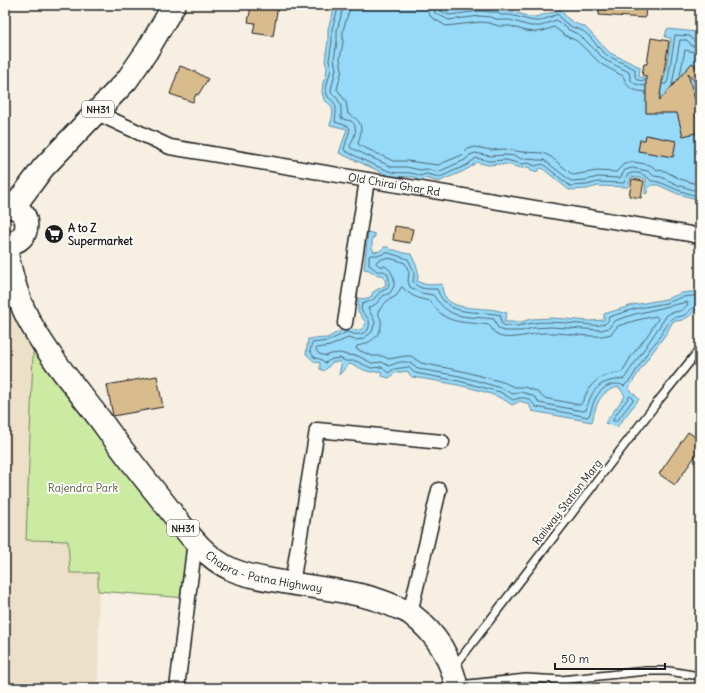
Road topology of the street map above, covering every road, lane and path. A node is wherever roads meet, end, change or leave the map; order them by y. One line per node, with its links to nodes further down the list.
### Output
1 (174, 5): 2 (highway, NH31)
2 (95, 112): 3 (street, Old Chirai Ghar Rd); 4 (highway, NH31)
3 (367, 180): 5 (street, Old Chirai Ghar Rd); 7 (street)
4 (10, 207): 6 (highway, NH31)
5 (700, 237)
6 (5, 243): 11 (highway, Chapra - Patna Highway / NH31)
7 (345, 323)
8 (700, 349): 15 (lane, Railway Station Marg)
9 (442, 442): 12 (street)
10 (439, 490): 13 (street)
11 (195, 541): 12 (highway, Chapra - Patna Highway / NH31); 16 (street)
12 (292, 584): 13 (highway, Chapra - Patna Highway / NH31)
13 (410, 613): 15 (highway, Chapra - Patna Highway / NH31)
14 (693, 676): 15 (lane)
15 (455, 681)
16 (177, 688)

